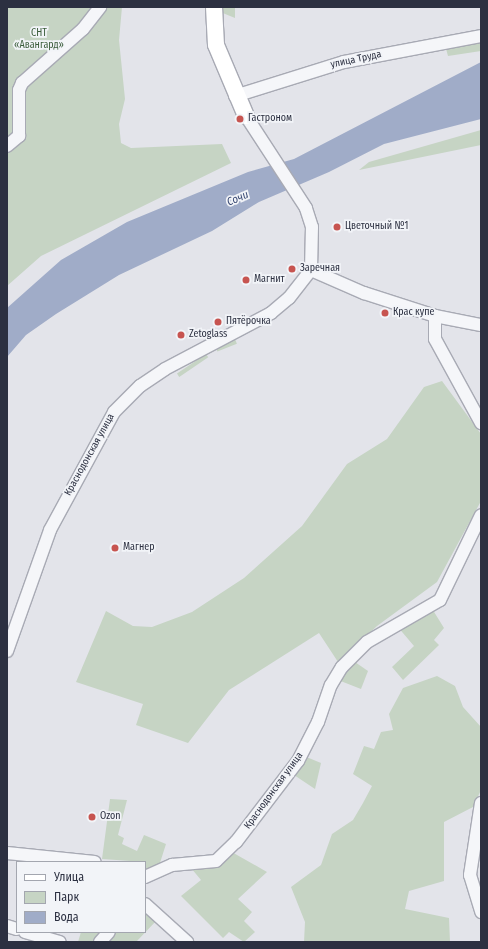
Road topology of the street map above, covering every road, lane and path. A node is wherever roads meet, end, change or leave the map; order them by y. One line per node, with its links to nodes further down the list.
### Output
1 (100, 7): 6 (street)
2 (214, 7): 4 (main road)
3 (481, 36): 4 (street, улица Труда)
4 (235, 96): 5 (main road)
5 (246, 116): 7 (street)
6 (7, 146)
7 (310, 270): 8 (street); 12 (street, Краснодонская улица)
8 (435, 316): 9 (street); 10 (street)
9 (481, 325)
10 (481, 423)
11 (481, 515): 16 (street, Краснодонская улица)
12 (7, 651)
13 (481, 803): 18 (street)
14 (7, 853): 15 (street)
15 (85, 861)
16 (146, 877)
17 (146, 905): 23 (street)
18 (481, 912)
19 (28, 933): 21 (street)
20 (108, 933): 22 (street)
21 (60, 942)
22 (100, 942)
23 (188, 942)

